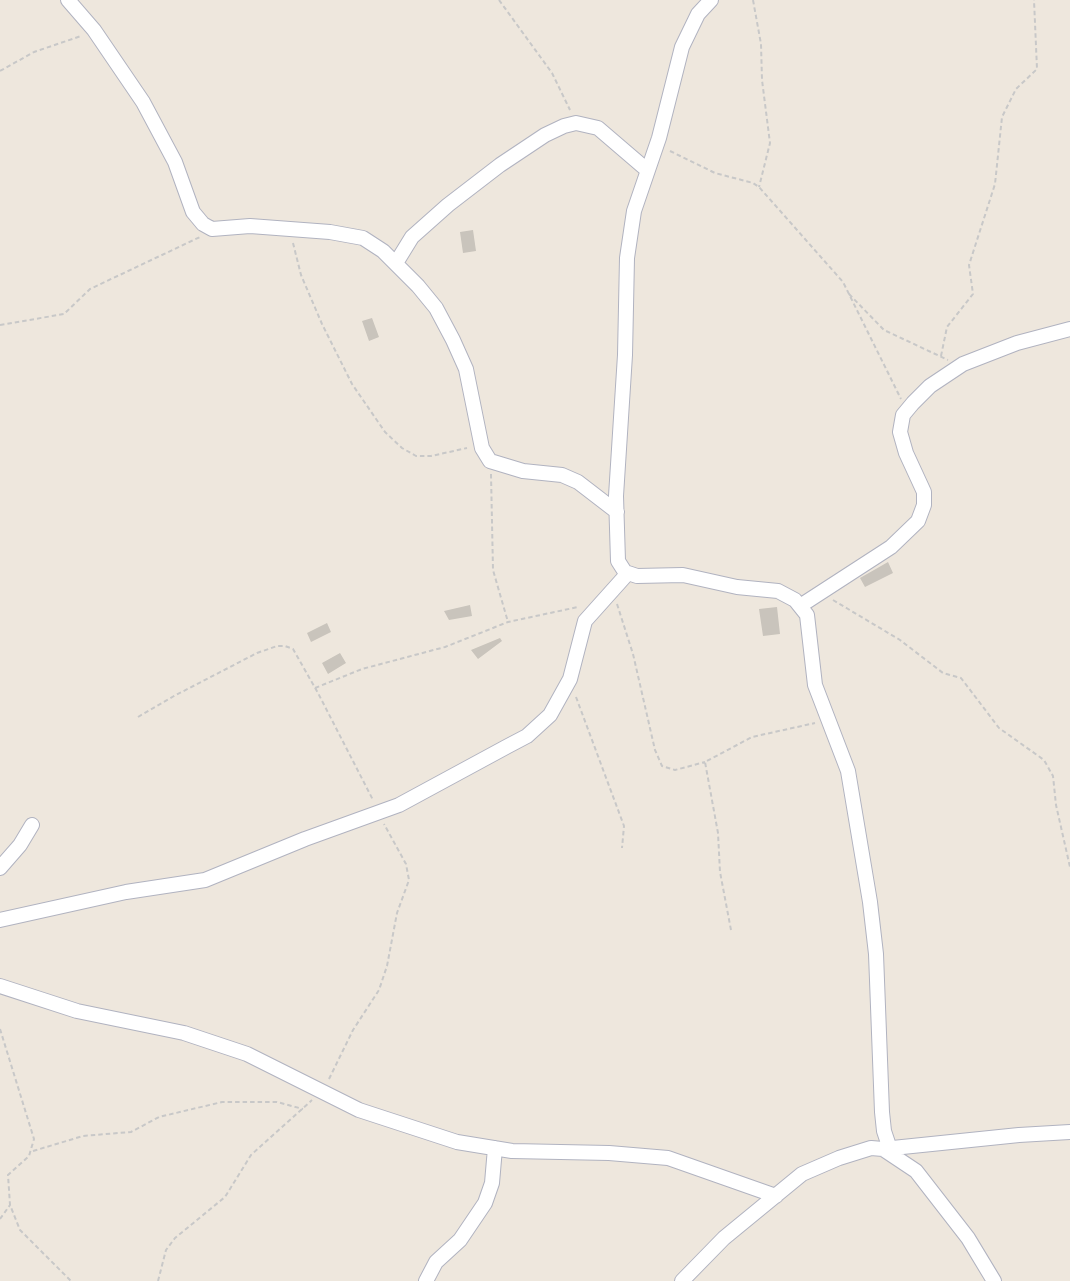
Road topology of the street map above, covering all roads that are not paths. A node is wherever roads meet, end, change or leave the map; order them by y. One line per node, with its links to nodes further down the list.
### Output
1 (68, 0): 4 (street)
2 (711, 0): 3 (street)
3 (647, 171): 4 (street); 6 (street)
4 (396, 263): 6 (street)
5 (1070, 329): 8 (street)
6 (617, 512): 7 (street)
7 (628, 573): 8 (street); 11 (street)
8 (800, 606): 15 (street)
9 (32, 825): 10 (street)
10 (0, 868)
11 (0, 920)
12 (0, 986): 14 (street)
13 (1070, 1132): 15 (street)
14 (495, 1148): 16 (street); 17 (street)
15 (887, 1149): 16 (street); 19 (street)
16 (776, 1196): 18 (street)
17 (426, 1281)
18 (682, 1281)
19 (994, 1281)

